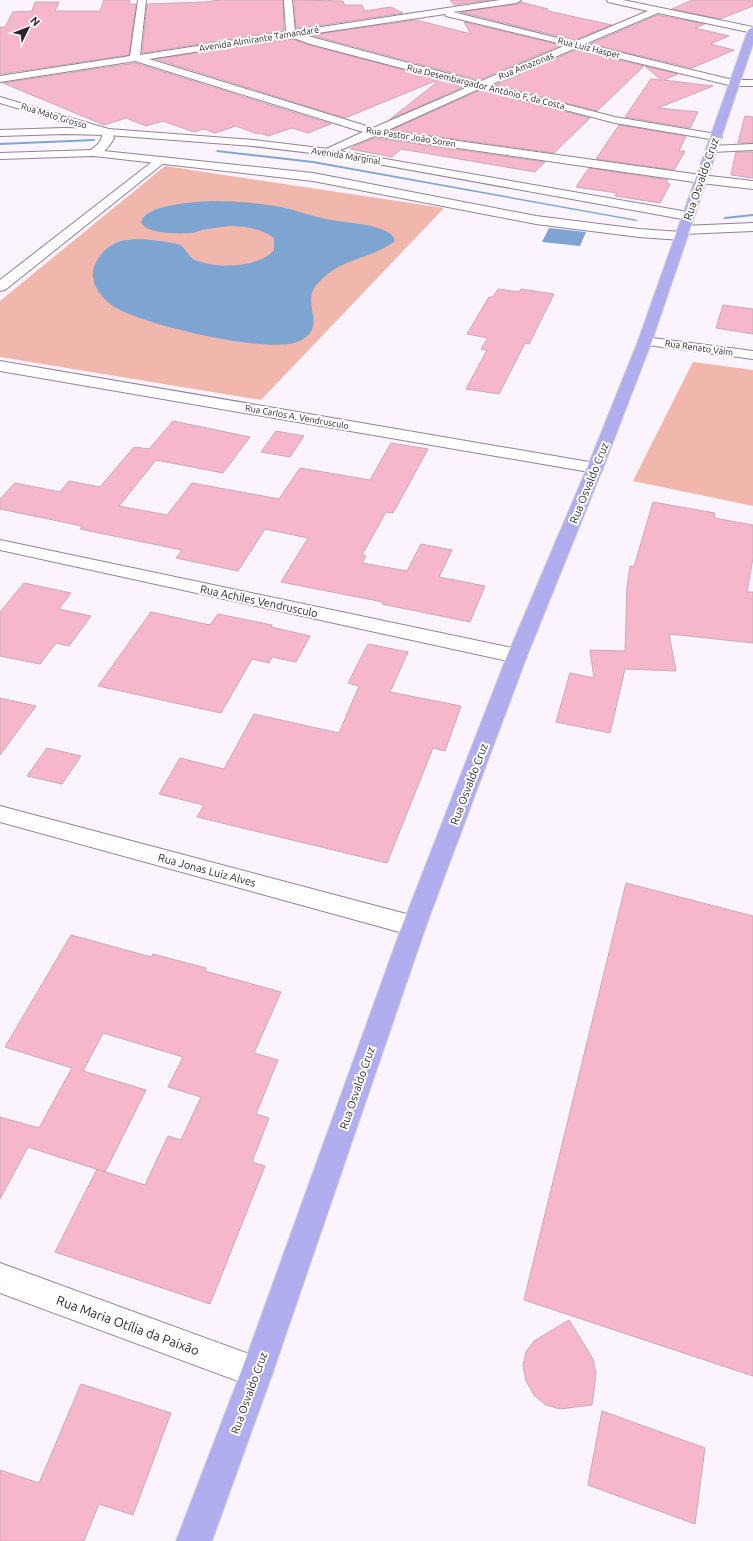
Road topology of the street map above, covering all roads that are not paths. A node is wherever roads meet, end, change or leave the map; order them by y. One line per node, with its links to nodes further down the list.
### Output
1 (142, 0): 11 (street)
2 (288, 0): 9 (street)
3 (433, 0): 7 (street)
4 (517, 0): 7 (street, Avenida Almirante Tamandaré)
5 (611, 0): 6 (street)
6 (657, 10): 8 (street); 10 (street, Rua Amazonas)
7 (439, 12): 9 (street, Avenida Almirante Tamandaré); 10 (street, Rua Luiz Hasper)
8 (753, 30): 14 (highway, Rua Osvaldo Cruz)
9 (291, 34): 11 (street, Avenida Almirante Tamandaré); 15 (street, Rua Desembargador Antônio F. da Costa)
10 (577, 45): 14 (street, Rua Luiz Hasper); 15 (street, Rua Amazonas)
11 (135, 58): 12 (street, Avenida Almirante Tamandaré); 18 (street, Rua Pastor João Soren)
12 (0, 79)
13 (753, 83): 14 (street, Rua Luiz Hasper)
14 (733, 84): 20 (highway, Rua Osvaldo Cruz)
15 (478, 86): 18 (street, Rua Amazonas); 20 (street, Rua Desembargador Antônio F. da Costa)
16 (0, 100): 17 (street, Rua Mato Grosso)
17 (108, 132): 19 (street, Avenida Marginal); 22 (street, Avenida Marginal); 23 (street)
18 (373, 132): 22 (street, Rua Amazonas); 26 (street, Rua Pastor João Soren)
19 (0, 133)
20 (714, 143): 21 (street, Rua Desembargador Antônio F. da Costa); 26 (highway, Rua Osvaldo Cruz)
21 (753, 147)
22 (328, 152): 29 (street, Avenida Marginal)
23 (94, 153): 24 (street); 25 (street)
24 (0, 156)
25 (161, 160): 29 (street); 30 (street)
26 (701, 179): 27 (street, Rua Pastor João Soren); 29 (highway, Rua Osvaldo Cruz)
27 (753, 184)
28 (753, 226): 29 (street)
29 (684, 227): 31 (highway, Rua Osvaldo Cruz)
30 (0, 287)
31 (645, 341): 32 (street, Rua Renato Vaim); 34 (highway, Rua Osvaldo Cruz)
32 (753, 355)
33 (0, 366): 34 (street, Rua Carlos A. Vendrusculo)
34 (595, 468): 36 (highway, Rua Osvaldo Cruz)
35 (0, 545): 36 (street, Rua Achiles Vendrusculo)
36 (517, 656): 38 (highway, Rua Osvaldo Cruz)
37 (0, 814): 38 (street, Rua Jonas Luiz Alves)
38 (414, 926): 40 (highway, Rua Osvaldo Cruz)
39 (0, 1278): 40 (street, Rua Maria Otília da Paixão)
40 (256, 1372): 41 (highway, Rua Osvaldo Cruz)
41 (194, 1541)

